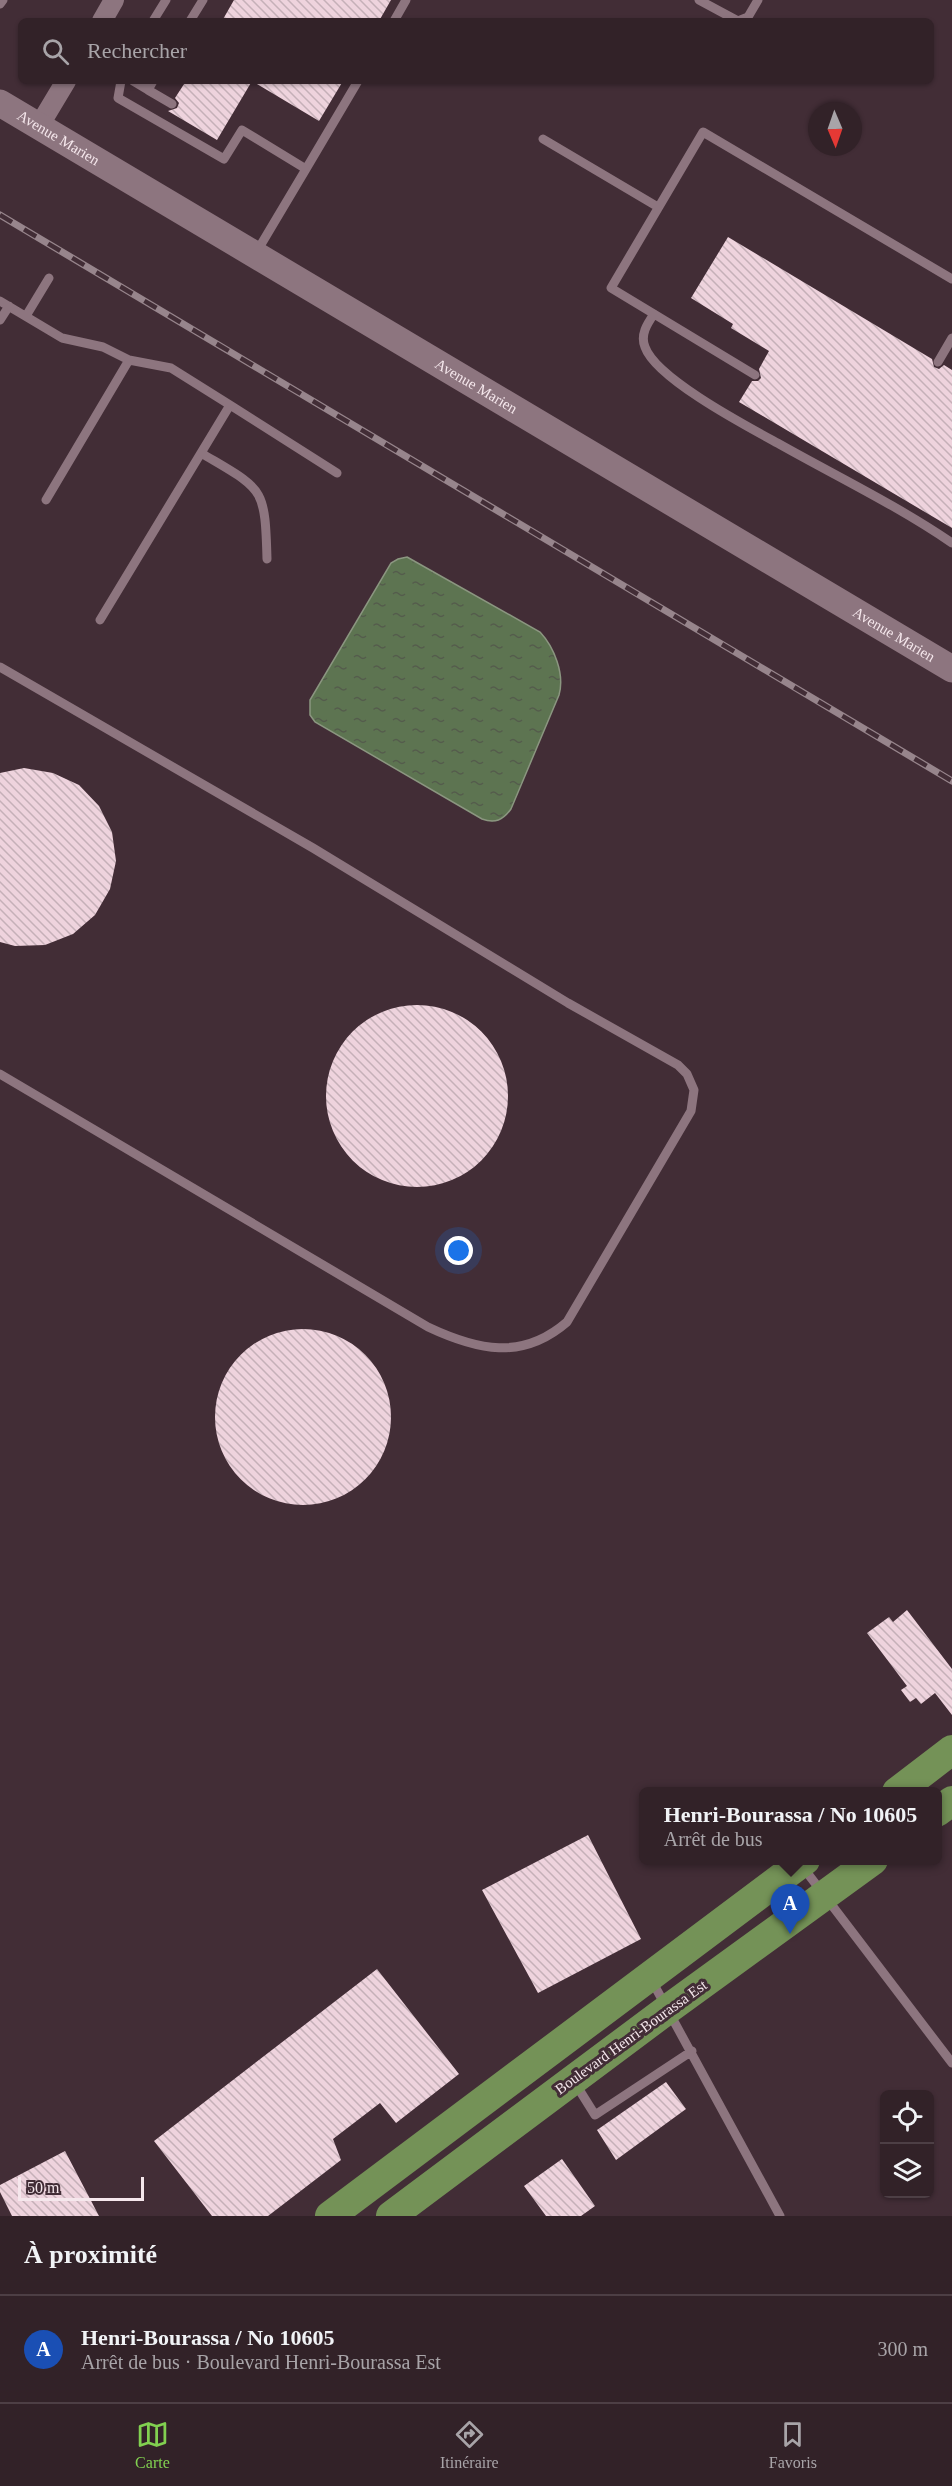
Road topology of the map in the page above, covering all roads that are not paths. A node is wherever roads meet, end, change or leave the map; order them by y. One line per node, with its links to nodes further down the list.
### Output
1 (3, 0): 8 (lane)
2 (114, 0): 9 (street)
3 (166, 0): 10 (lane)
4 (203, 0): 11 (lane)
5 (406, 0): 12 (lane)
6 (699, 0): 13 (lane)
7 (758, 0): 14 (lane)
8 (0, 4)
9 (104, 18)
10 (155, 18)
11 (192, 18)
12 (396, 18)
13 (732, 18)
14 (746, 18)
15 (64, 84): 21 (street)
16 (120, 84): 23 (lane)
17 (356, 84): 23 (lane)
18 (151, 85): 20 (lane)
19 (0, 103): 21 (street, Avenue Marien)
20 (172, 104)
21 (39, 126): 25 (street, Avenue Marien)
22 (543, 139): 24 (lane)
23 (306, 169): 25 (lane)
24 (658, 207): 27 (lane); 29 (lane)
25 (255, 255): 44 (street, Avenue Marien)
26 (49, 278): 30 (lane)
27 (952, 279)
28 (4, 304): 30 (lane); 31 (lane)
29 (654, 314): 35 (lane); 40 (lane)
30 (26, 316): 33 (lane)
31 (0, 320)
32 (952, 338): 34 (lane)
33 (129, 360): 36 (lane); 39 (lane)
34 (938, 362)
35 (755, 375)
36 (230, 405): 37 (lane); 38 (lane)
37 (201, 453): 41 (lane); 42 (lane)
38 (337, 473)
39 (46, 500)
40 (952, 543)
41 (267, 559)
42 (100, 620)
43 (0, 667): 45 (lane)
44 (952, 669)
45 (0, 1074)
46 (952, 1750): 47 (main road)
47 (902, 1787)
48 (798, 1865): 52 (main road)
49 (804, 1865): 51 (lane)
50 (867, 1865): 51 (main road, Boulevard Henri-Bourassa Est)
51 (825, 1897): 53 (main road, Boulevard Henri-Bourassa Est); 55 (lane)
52 (650, 1978): 53 (lane); 57 (main road)
53 (668, 2009): 54 (lane); 56 (main road, Boulevard Henri-Bourassa Est)
54 (692, 2051): 56 (lane); 59 (lane)
55 (952, 2063)
56 (573, 2080): 58 (main road, Boulevard Henri-Bourassa Est)
57 (330, 2216)
58 (391, 2216)
59 (780, 2216)

